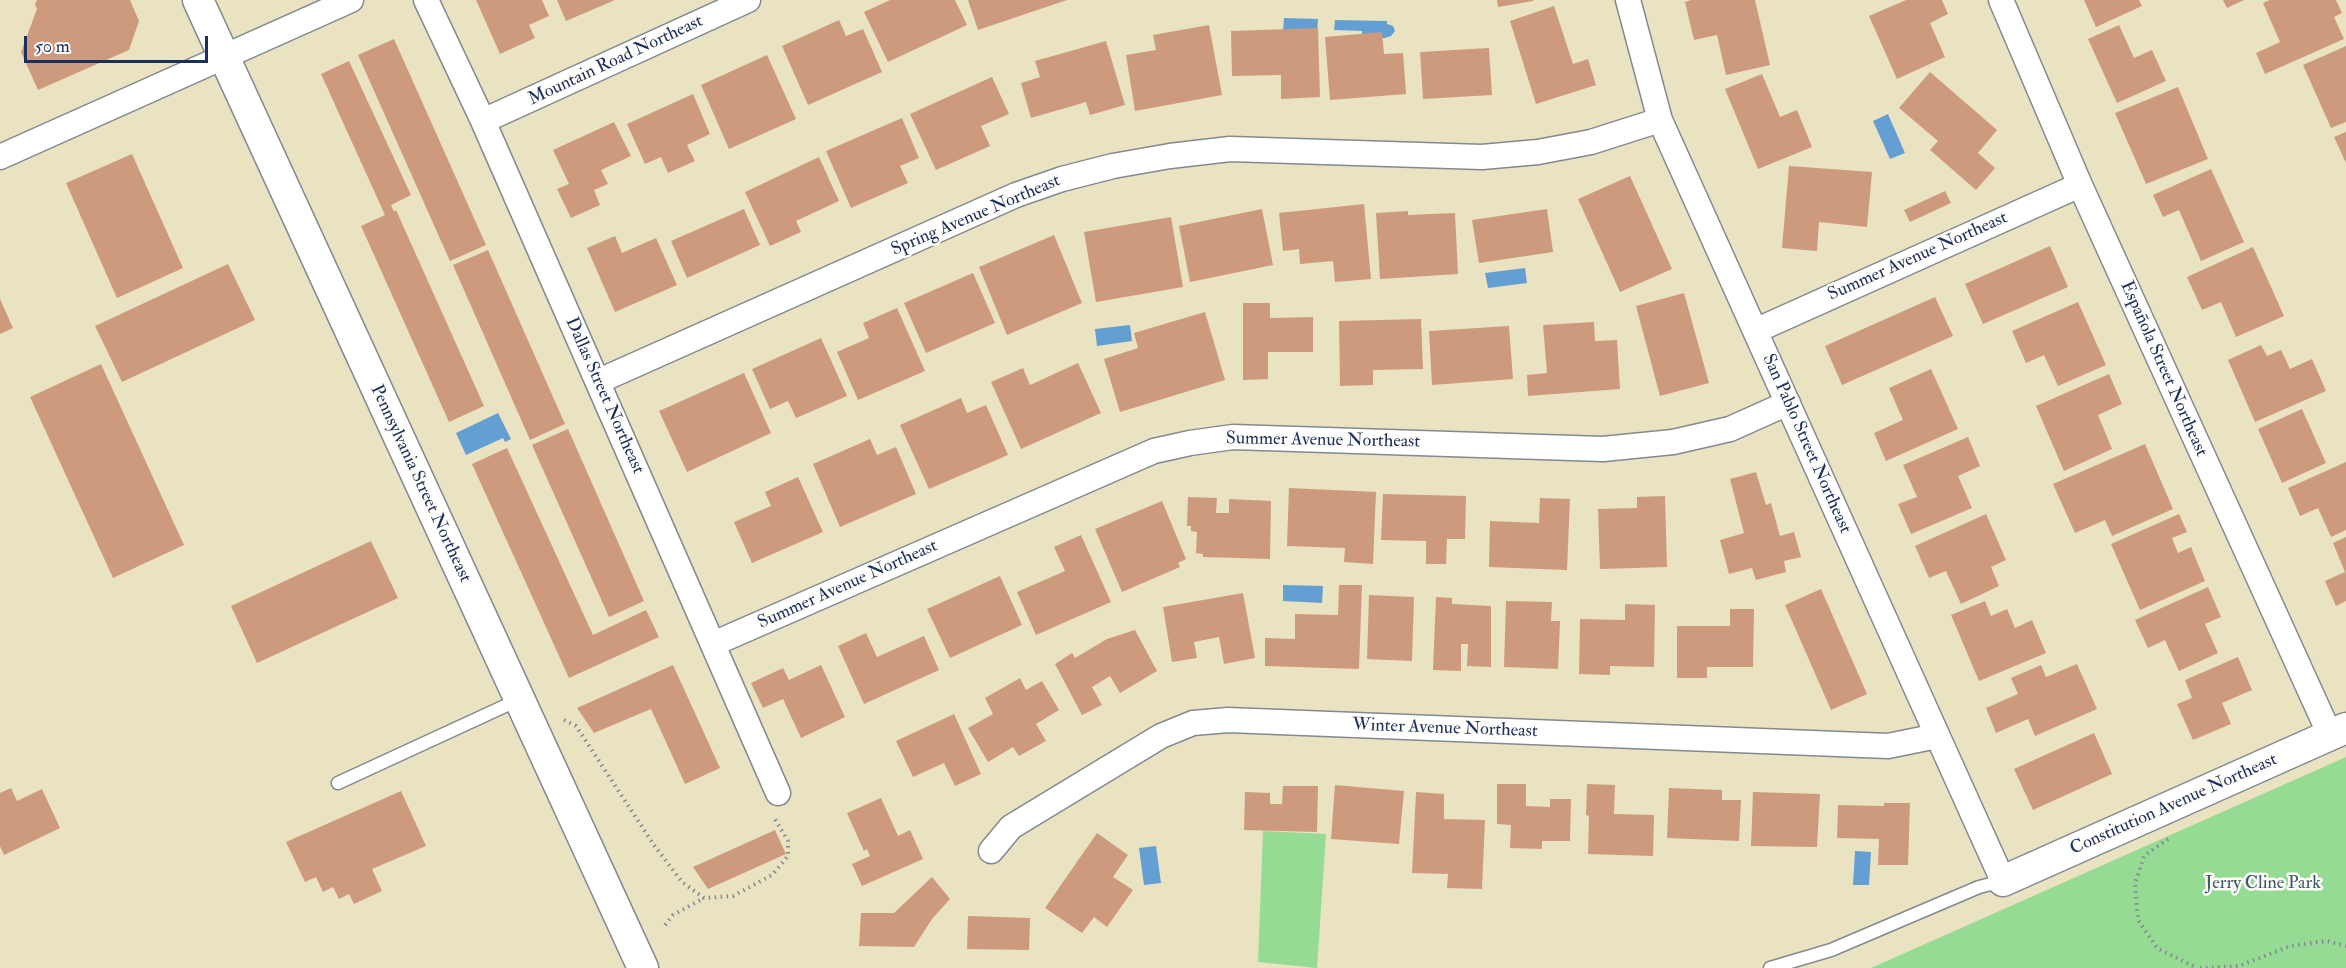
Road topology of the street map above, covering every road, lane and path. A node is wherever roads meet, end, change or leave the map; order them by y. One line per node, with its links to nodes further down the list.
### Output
1 (198, 0): 7 (street, Pennsylvania Street Northeast)
2 (351, 0): 7 (street)
3 (426, 0): 9 (street, Dallas Street Northeast)
4 (748, 0): 9 (street, Mountain Road Northeast)
5 (1628, 0): 8 (street, San Pablo Street Northeast)
6 (2001, 0): 11 (street, Española Street Northeast)
7 (224, 57): 10 (street); 16 (street, Pennsylvania Street Northeast)
8 (1660, 120): 12 (street, San Pablo Street Northeast); 13 (street, Spring Avenue Northeast)
9 (483, 121): 13 (street, Dallas Street Northeast)
10 (0, 156)
11 (2080, 184): 12 (street, Summer Avenue Northeast); 18 (street, Española Street Northeast)
12 (1755, 331): 14 (street, San Pablo Street Northeast)
13 (599, 381): 15 (street, Dallas Street Northeast)
14 (1788, 403): 15 (street, Summer Avenue Northeast); 19 (street, San Pablo Street Northeast)
15 (713, 644): 21 (street, Dallas Street Northeast)
16 (518, 700): 20 (lane); 28 (street, Pennsylvania Street Northeast)
17 (564, 720): 25 (path)
18 (2338, 732): 24 (street, Constitution Avenue Northeast)
19 (1937, 736): 23 (street, Winter Avenue Northeast); 24 (street, San Pablo Street Northeast)
20 (338, 783)
21 (774, 801): 25 (path)
22 (2170, 838): 30 (path)
23 (992, 851)
24 (2003, 881): 29 (lane)
25 (704, 898): 26 (path)
26 (665, 925)
27 (2346, 946): 30 (path)
28 (637, 956)
29 (1770, 968)
30 (2198, 968)

